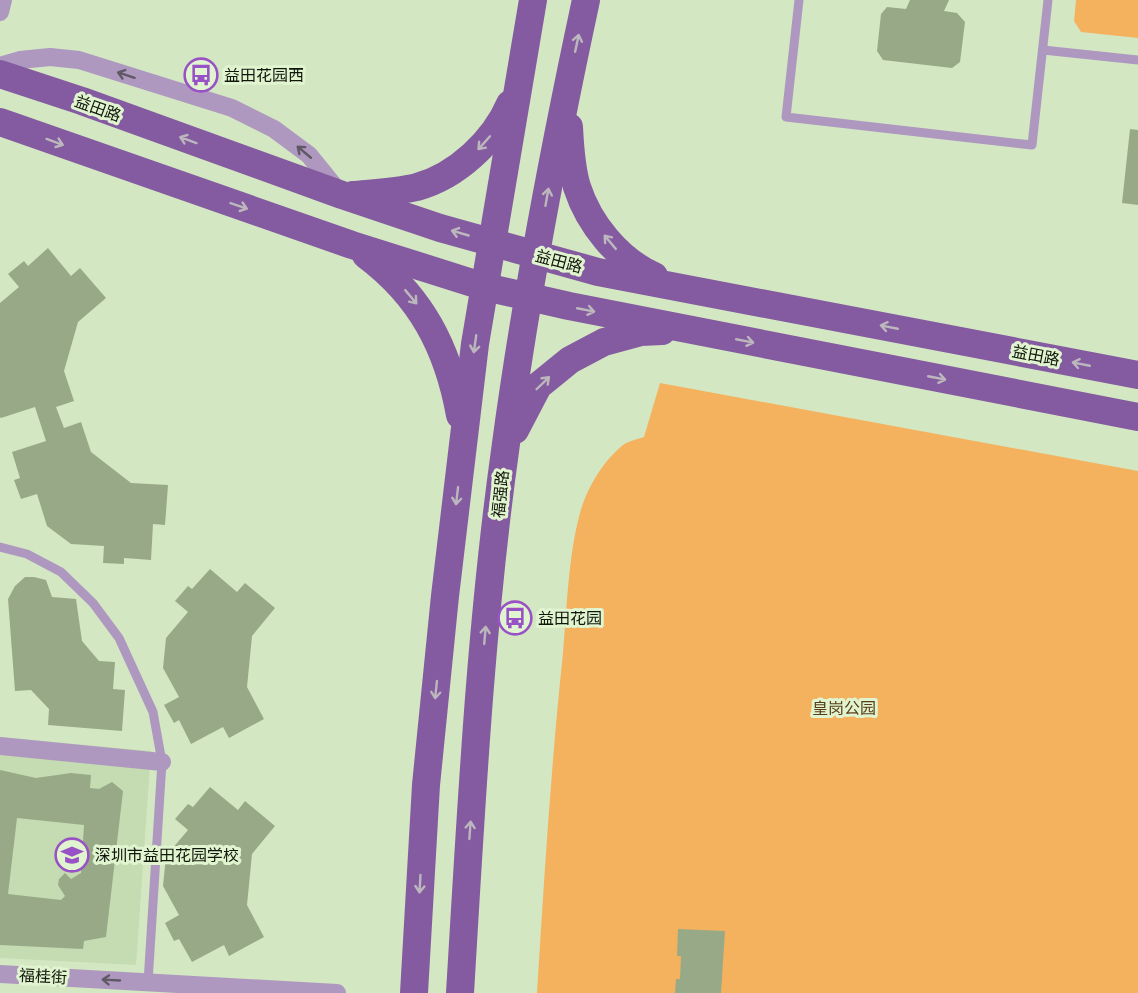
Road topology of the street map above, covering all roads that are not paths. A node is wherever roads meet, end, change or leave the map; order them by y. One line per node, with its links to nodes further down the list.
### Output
1 (3, 0): 6 (street)
2 (533, 0): 10 (main road)
3 (586, 0): 12 (main road, 福强路, one-way to 3)
4 (799, 0): 7 (lane)
5 (1048, 0): 7 (lane)
6 (0, 12)
7 (1043, 50): 8 (lane)
8 (1138, 60)
9 (0, 66): 14 (street, one-way to 9)
10 (521, 73): 14 (main road, one-way to 14); 15 (main road)
11 (0, 74): 14 (main road, 益田路, one-way to 11)
12 (567, 86): 17 (main road, 福强路, one-way to 12); 18 (main road, one-way to 12)
13 (0, 122): 16 (main road, one-way to 16)
14 (342, 195): 15 (main road, 益田路, one-way to 14)
15 (493, 243): 17 (main road, 益田路); 19 (main road)
16 (352, 245): 19 (main road); 24 (main road, one-way to 24)
17 (537, 255): 18 (main road, 益田路); 20 (main road, 福强路)
18 (675, 286): 22 (main road, 益田路, one-way to 18)
19 (484, 287): 20 (main road); 24 (main road, one-way to 24)
20 (528, 298): 21 (main road, one-way to 21); 25 (main road, 福强路)
21 (688, 329): 23 (main road, one-way to 23); 25 (main road, one-way to 21)
22 (1138, 375)
23 (1138, 417)
24 (463, 438): 32 (main road, one-way to 32)
25 (504, 452): 33 (main road, 福强路, one-way to 25)
26 (0, 547): 28 (lane)
27 (0, 746): 28 (street)
28 (162, 762): 30 (lane)
29 (0, 974): 30 (street, 福桂街, one-way to 29)
30 (148, 982): 31 (street, 福桂街)
31 (337, 993)
32 (414, 993)
33 (460, 993)

